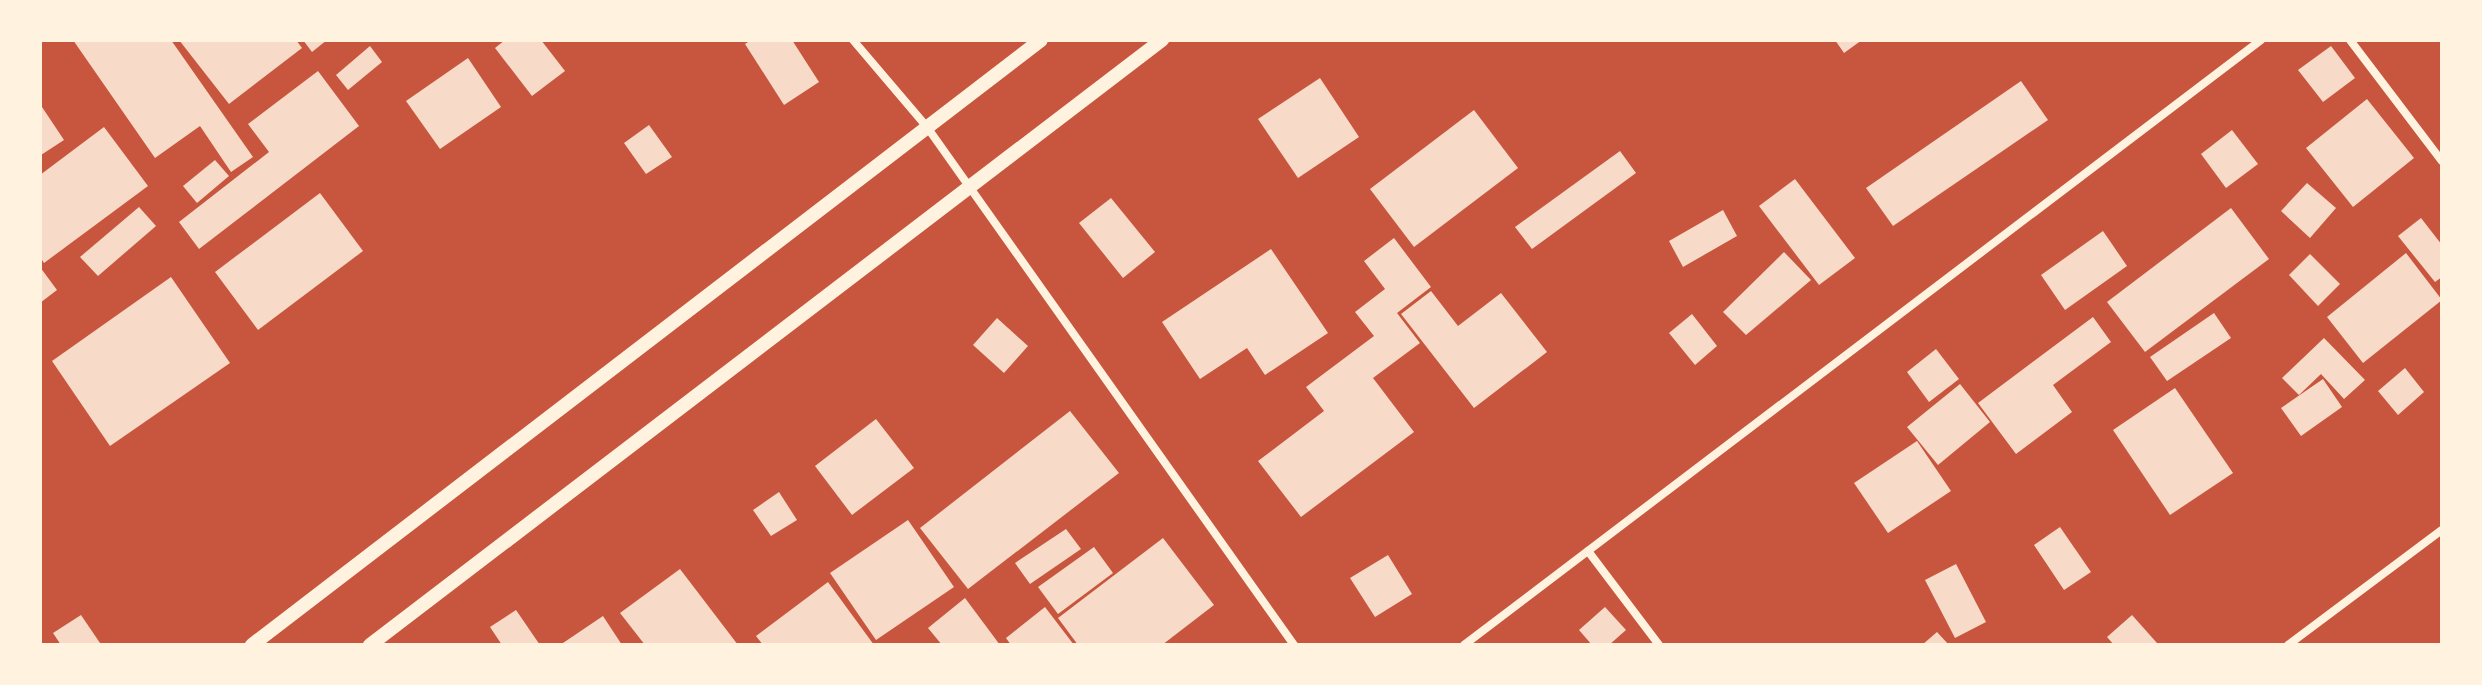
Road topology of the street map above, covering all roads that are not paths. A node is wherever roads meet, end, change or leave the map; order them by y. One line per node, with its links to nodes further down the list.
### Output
1 (853, 40): 6 (street)
2 (1041, 40): 6 (street)
3 (1162, 40): 8 (street)
4 (2261, 40): 10 (street)
5 (2350, 40): 7 (street)
6 (927, 127): 8 (street); 11 (street)
7 (2442, 161)
8 (970, 186): 12 (street); 13 (street)
9 (2442, 530): 16 (street)
10 (1588, 551): 14 (street); 15 (street)
11 (252, 645)
12 (370, 645)
13 (1294, 645)
14 (1464, 645)
15 (1659, 645)
16 (2288, 645)

